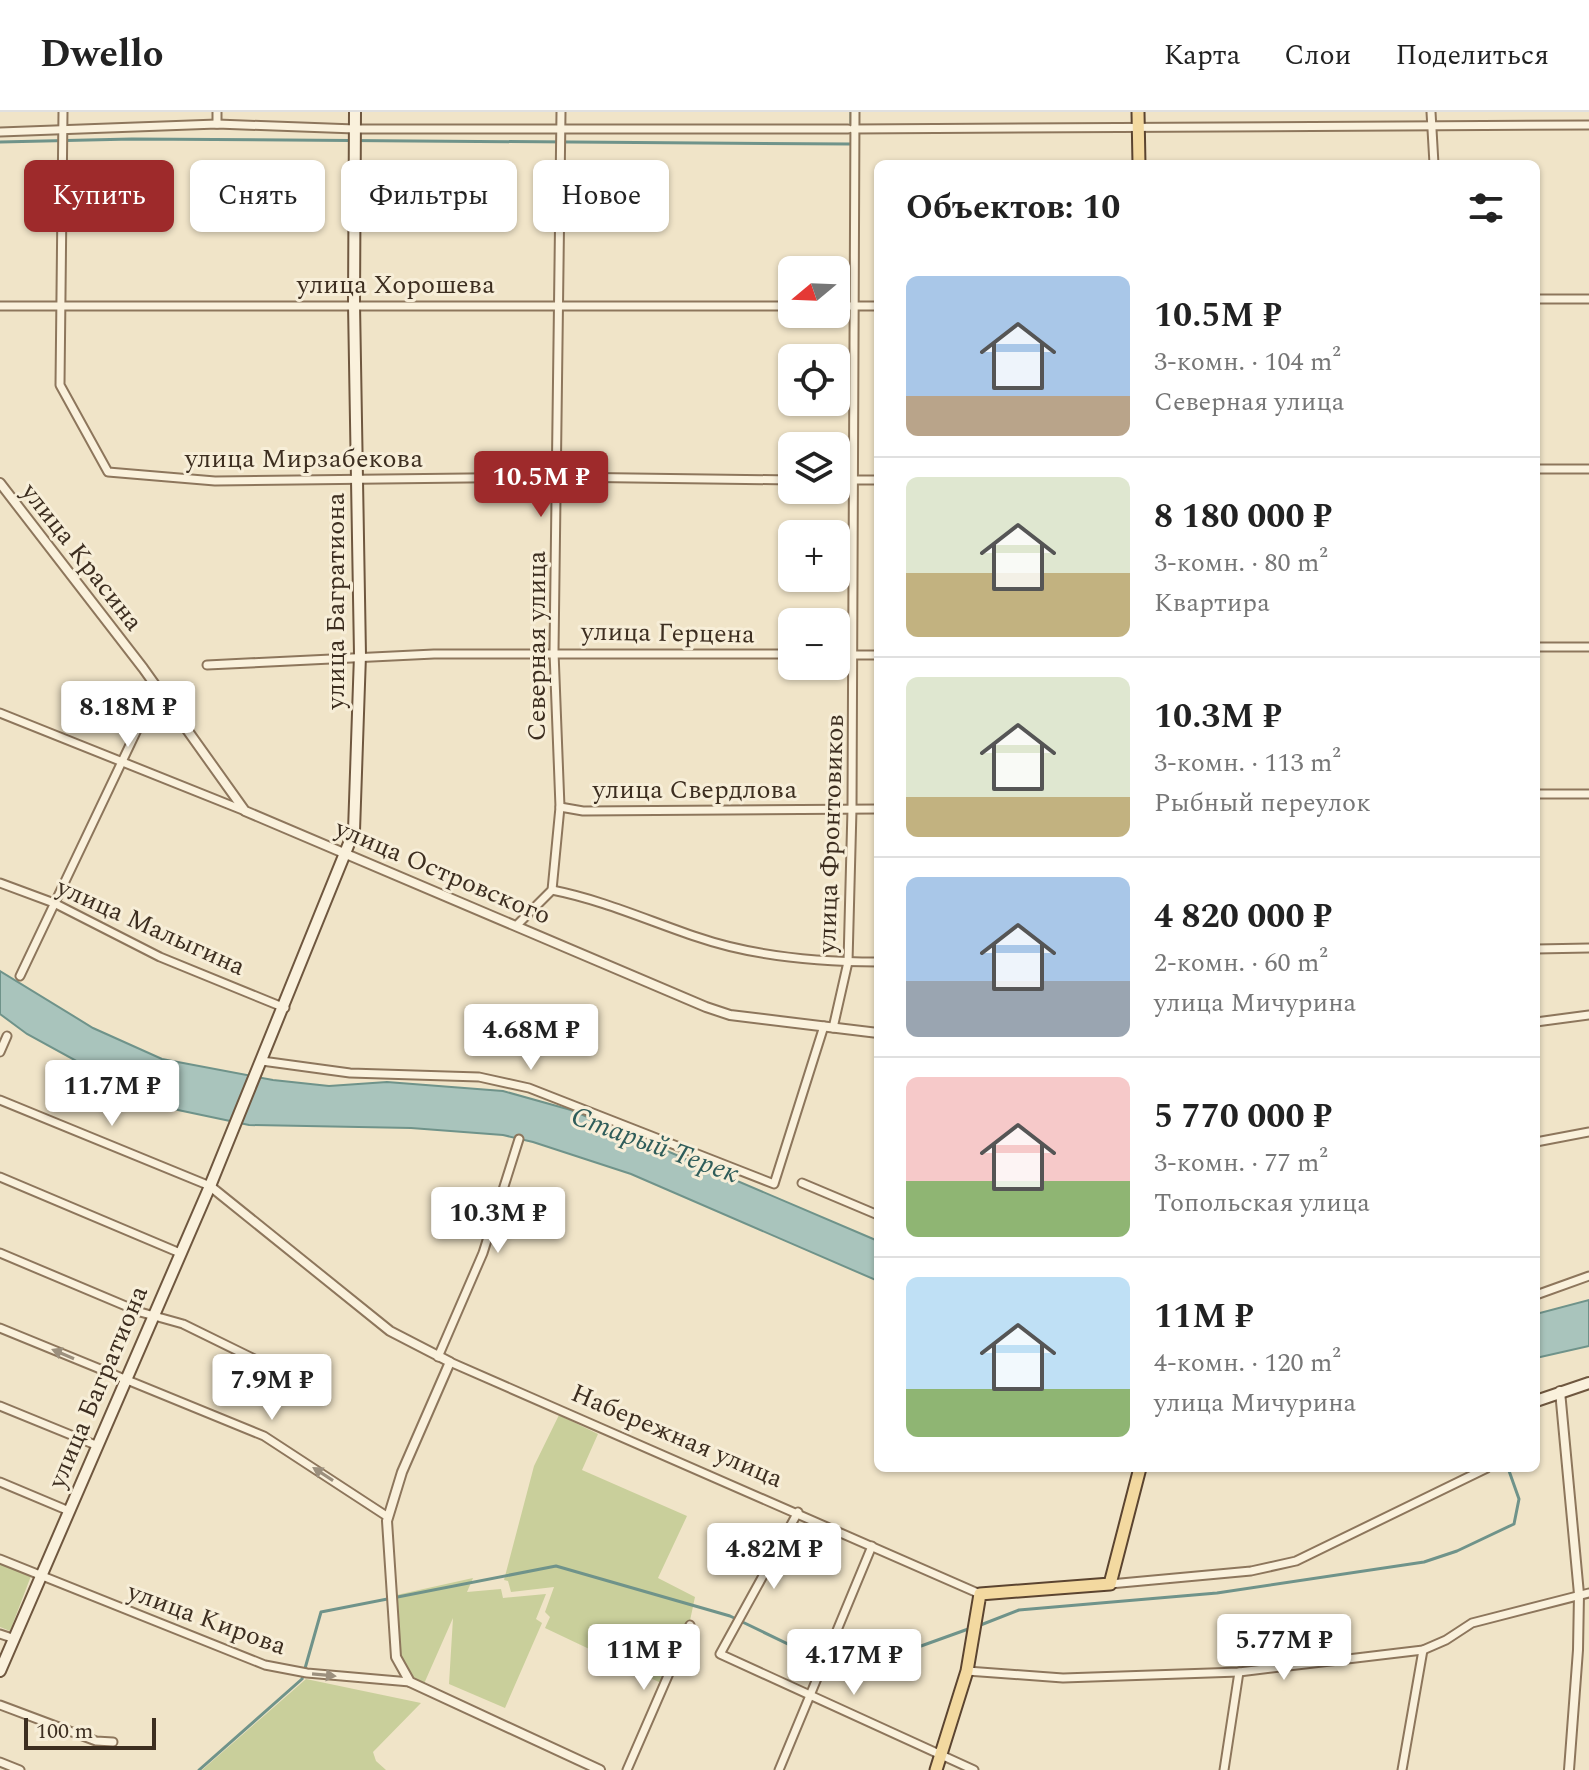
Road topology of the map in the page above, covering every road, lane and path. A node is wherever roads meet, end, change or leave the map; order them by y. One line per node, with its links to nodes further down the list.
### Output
1 (63, 112): 15 (street)
2 (217, 112): 8 (street)
3 (355, 112): 12 (main road, улица Багратиона)
4 (561, 112): 11 (street, Северная улица)
5 (855, 112): 13 (street, улица Фронтовиков)
6 (1139, 112): 14 (main road)
7 (1431, 112): 10 (street)
8 (217, 124): 12 (street); 15 (street)
9 (1589, 125): 10 (street)
10 (1434, 126): 14 (street); 18 (street)
11 (561, 127): 12 (street); 13 (street); 23 (street, Северная улица)
12 (355, 129): 21 (main road, улица Багратиона)
13 (852, 129): 14 (street); 28 (street, улица Фронтовиков)
14 (1139, 130): 17 (main road)
15 (62, 131): 16 (street); 22 (street)
16 (0, 132)
17 (1140, 160)
18 (1434, 160)
19 (1540, 299): 20 (street)
20 (1589, 299)
21 (354, 304): 22 (street, улица Хорошева); 23 (street, улица Хорошева); 34 (main road, улица Багратиона)
22 (61, 305): 24 (street, улица Хорошева); 34 (street, улица Мирзабекова)
23 (557, 305): 25 (street, улица Хорошева); 31 (street, Северная улица)
24 (0, 306)
25 (778, 306)
26 (874, 306): 28 (street)
27 (850, 307): 28 (street)
28 (856, 307): 36 (street, улица Фронтовиков)
29 (1540, 469): 30 (street)
30 (1589, 469)
31 (558, 477): 32 (street, улица Мирзабекова); 34 (street, улица Мирзабекова); 40 (street, Северная улица)
32 (778, 480)
33 (874, 480): 36 (street)
34 (358, 481): 42 (main road, улица Багратиона)
35 (850, 481): 36 (street)
36 (855, 481): 44 (street, улица Фронтовиков)
37 (0, 483): 47 (street, улица Красина)
38 (1540, 647): 39 (street)
39 (1589, 647)
40 (554, 652): 41 (street, улица Герцена); 42 (street, улица Герцена); 52 (street, Северная улица)
41 (778, 654)
42 (360, 655): 46 (street, улица Герцена); 56 (main road, улица Багратиона)
43 (850, 655): 44 (street)
44 (855, 655): 45 (street); 53 (street, улица Фронтовиков)
45 (874, 655)
46 (207, 665)
47 (157, 688): 49 (street); 55 (street, улица Красина)
48 (0, 713): 49 (street, улица Островского)
49 (121, 763): 55 (street, улица Островского); 59 (street)
50 (1540, 794): 51 (street)
51 (1589, 794)
52 (560, 807): 53 (street, улица Свердлова); 58 (street, Северная улица)
53 (852, 809): 54 (street, улица Свердлова); 63 (street, улица Фронтовиков)
54 (874, 809)
55 (245, 811): 56 (street, улица Островского)
56 (346, 853): 60 (street, улица Островского); 66 (main road, улица Багратиона)
57 (0, 883): 59 (street, улица Малыгина)
58 (552, 890): 60 (street); 63 (street, улица Островского)
59 (54, 903): 65 (street); 66 (street, улица Малыгина)
60 (518, 924): 69 (street, улица Островского)
61 (1589, 948): 62 (street)
62 (1540, 949)
63 (848, 962): 64 (street, улица Островского); 69 (street, улица Фронтовиков)
64 (874, 962)
65 (20, 976)
66 (285, 1008): 73 (main road, улица Багратиона)
67 (1589, 1015): 68 (street)
68 (1540, 1021)
69 (829, 1027): 70 (street, улица Островского); 73 (street, улица Фронтовиков)
70 (874, 1033)
71 (7, 1036): 72 (street)
72 (0, 1052)
73 (260, 1066): 80 (main road, улица Багратиона)
74 (0, 1100): 80 (street)
75 (1589, 1132): 77 (street)
76 (519, 1139): 88 (street)
77 (1540, 1141)
78 (0, 1177): 83 (street)
79 (802, 1183): 81 (street)
80 (210, 1186): 83 (main road, улица Багратиона); 88 (street, Набережная улица)
81 (874, 1213)
82 (0, 1253): 86 (street)
83 (180, 1253): 86 (main road, улица Багратиона)
84 (1589, 1276): 85 (street)
85 (1540, 1294)
86 (154, 1316): 90 (street); 91 (main road, улица Багратиона)
87 (0, 1328): 91 (street, one-way to 87)
88 (438, 1357): 89 (street, Набережная улица)
89 (450, 1362): 101 (street, Набережная улица); 102 (street)
90 (281, 1372)
91 (126, 1380): 96 (main road, улица Багратиона); 102 (street, one-way to 91)
92 (1589, 1383): 93 (main road)
93 (1560, 1391): 94 (main road); 109 (street)
94 (1540, 1399)
95 (0, 1406): 96 (street)
96 (98, 1446): 100 (main road, улица Багратиона)
97 (1139, 1472): 106 (main road)
98 (1479, 1472): 106 (street, Набережная улица)
99 (0, 1482): 100 (street)
100 (69, 1511): 105 (main road, улица Багратиона)
101 (798, 1512): 103 (street, Набережная улица); 118 (street)
102 (388, 1517): 117 (street)
103 (872, 1546): 108 (street, Набережная улица); 118 (street)
104 (0, 1559): 105 (street, улица Кирова)
105 (40, 1576): 112 (main road, улица Багратиона); 117 (street, улица Кирова, one-way to 117)
106 (1110, 1584): 108 (main road, Набережная улица)
107 (1589, 1593): 109 (street)
108 (980, 1594): 115 (main road)
109 (1579, 1594): 113 (street); 131 (street)
110 (690, 1625): 125 (street)
111 (0, 1634): 112 (street)
112 (12, 1638): 114 (main road, улица Багратиона)
113 (1423, 1650): 116 (street); 130 (street)
114 (0, 1671)
115 (967, 1671): 116 (street); 121 (main road)
116 (1239, 1672): 129 (street)
117 (410, 1682): 124 (street)
118 (811, 1694): 121 (street); 126 (street)
119 (0, 1705): 120 (street)
120 (113, 1742)
121 (942, 1756): 127 (main road); 128 (street)
122 (0, 1762): 123 (street)
123 (20, 1770)
124 (600, 1770)
125 (627, 1770)
126 (779, 1770)
127 (936, 1770)
128 (974, 1770)
129 (1224, 1770)
130 (1402, 1770)
131 (1569, 1770)

